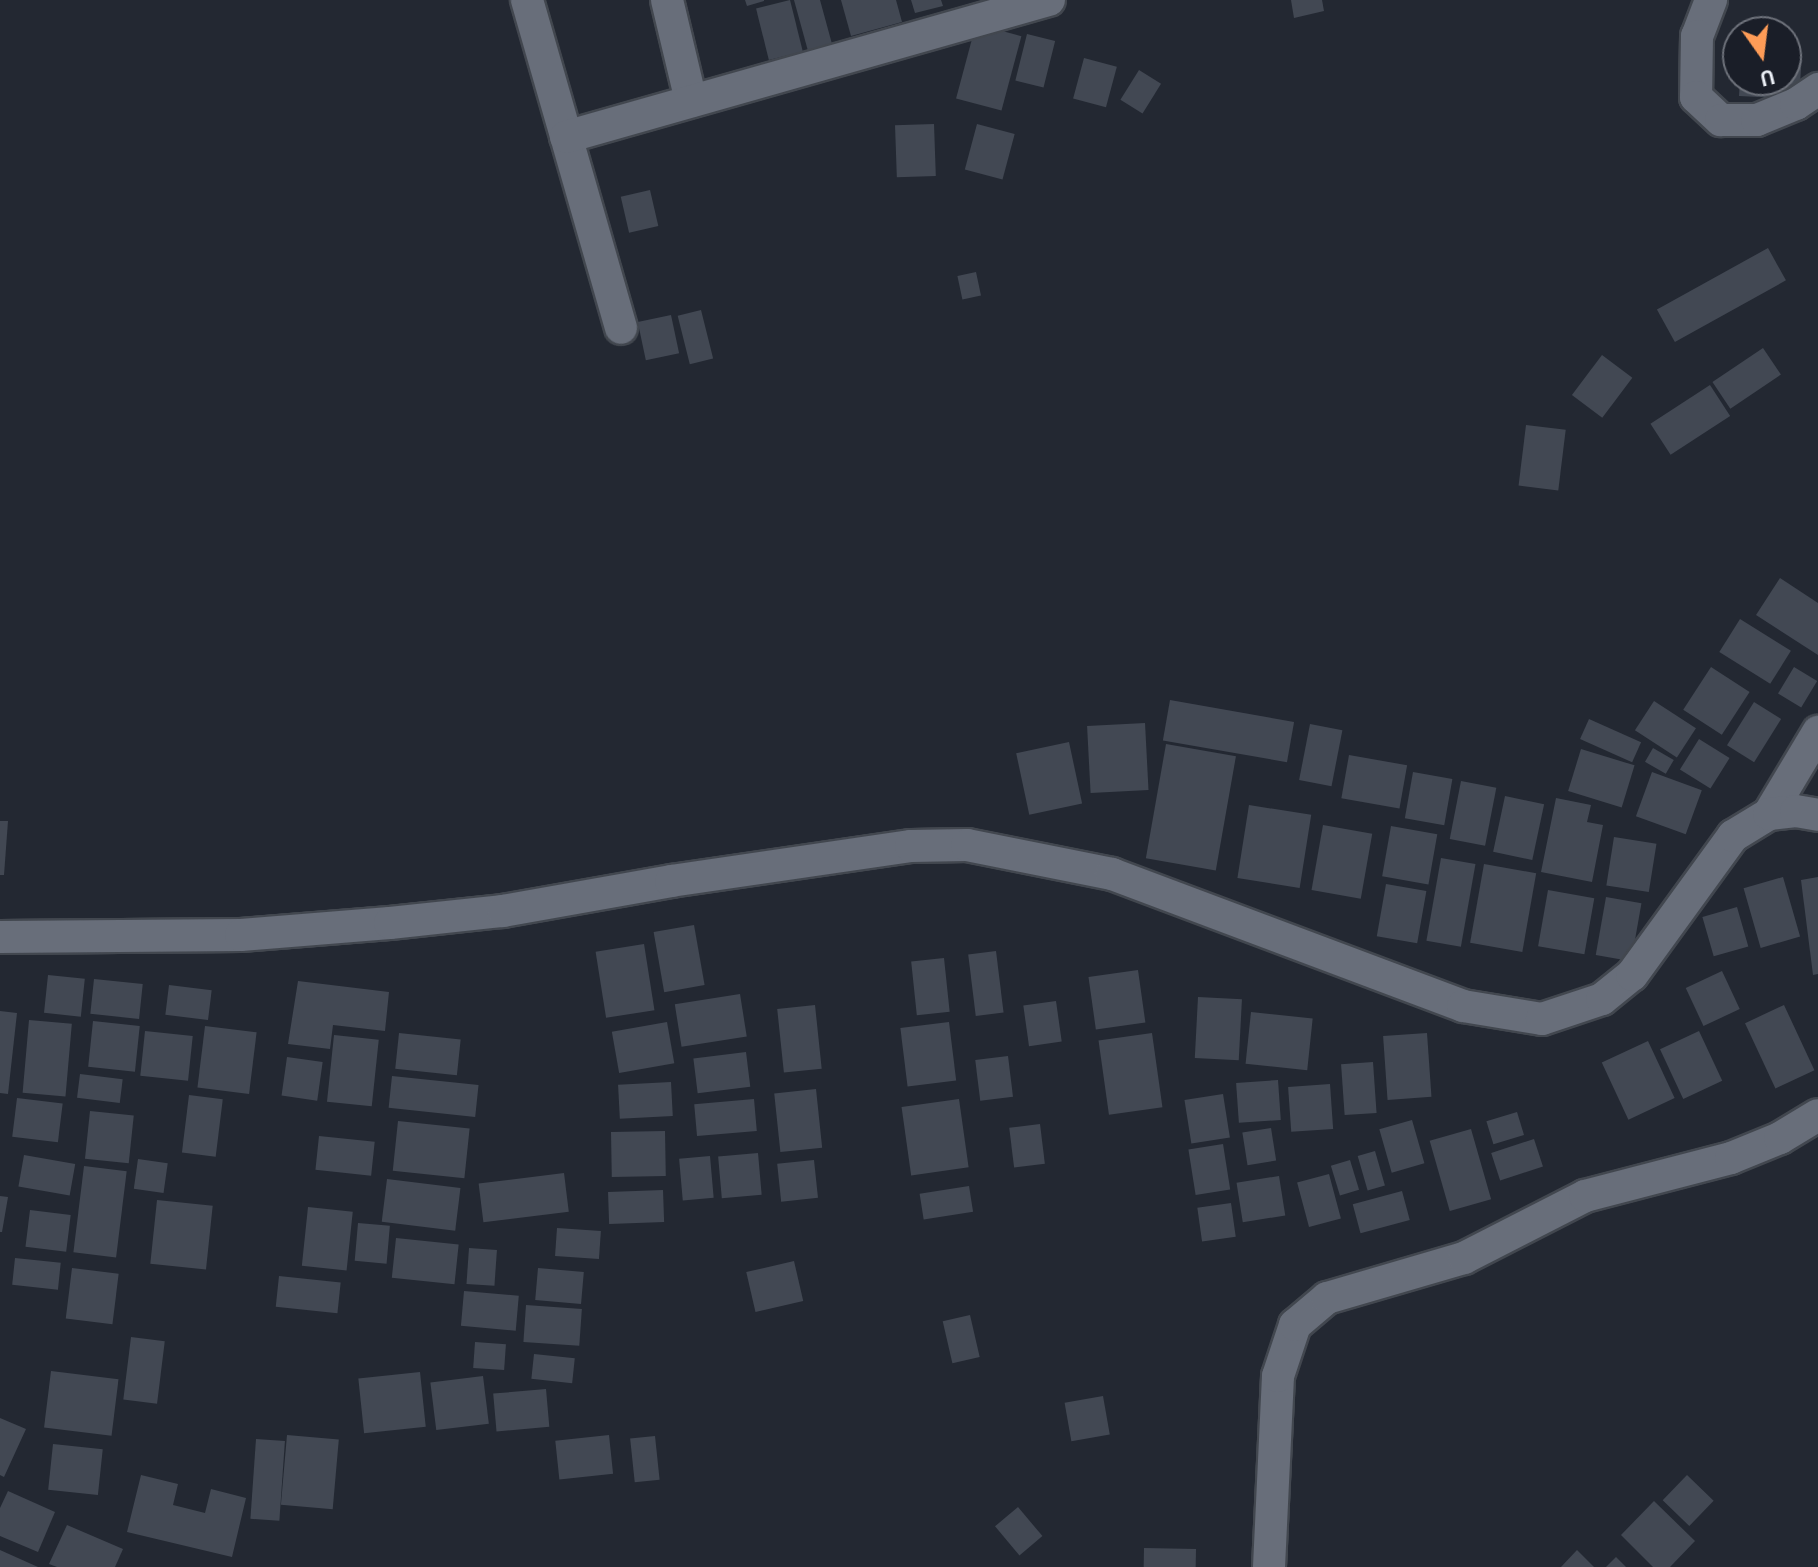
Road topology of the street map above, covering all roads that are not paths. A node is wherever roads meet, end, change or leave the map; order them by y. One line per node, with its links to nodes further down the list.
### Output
1 (527, 0): 7 (street)
2 (667, 0): 6 (street)
3 (1049, 0): 6 (street)
4 (1711, 0): 5 (street)
5 (1818, 89)
6 (691, 101): 7 (street)
7 (566, 137): 8 (street)
8 (621, 328)
9 (1818, 732): 10 (street)
10 (1769, 814): 11 (street); 12 (street)
11 (1818, 815)
12 (0, 937)
13 (1818, 1115): 14 (street)
14 (1269, 1567)

